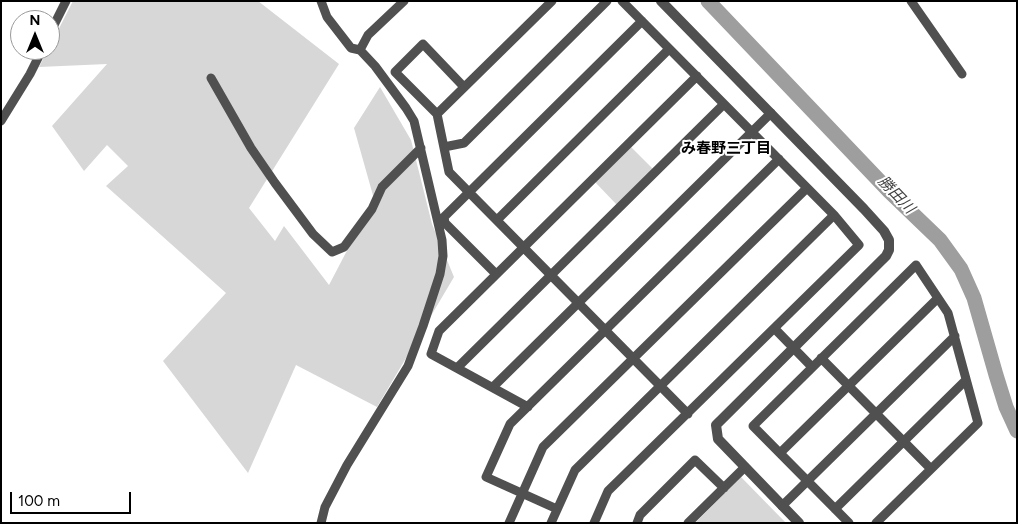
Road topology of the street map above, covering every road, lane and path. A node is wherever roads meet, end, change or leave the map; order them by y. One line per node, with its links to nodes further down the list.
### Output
1 (66, 1): 9 (street)
2 (321, 1): 12 (street)
3 (404, 1): 12 (street)
4 (552, 1): 17 (street)
5 (607, 1): 23 (street)
6 (622, 1): 10 (street)
7 (661, 1): 19 (street)
8 (911, 1): 14 (street)
9 (60, 13)
10 (642, 21): 11 (street); 27 (street)
11 (669, 49): 15 (street); 29 (street)
12 (360, 50): 24 (street)
13 (37, 60): 21 (street)
14 (962, 74)
15 (697, 76): 18 (street); 30 (street)
16 (211, 78): 24 (street)
17 (464, 87): 20 (street); 20 (street)
18 (724, 104): 22 (street); 32 (street)
19 (771, 113): 22 (street); 38 (street)
20 (436, 114): 23 (street)
21 (1, 121)
22 (752, 132): 25 (street); 34 (street)
23 (444, 147): 27 (street)
24 (421, 148): 60 (street)
25 (779, 159): 26 (street); 36 (street)
26 (807, 188): 28 (street); 39 (street)
27 (469, 192): 29 (street); 31 (street)
28 (834, 215): 35 (street); 44 (street)
29 (497, 220): 30 (street)
30 (524, 248): 31 (street); 32 (street)
31 (496, 274): 42 (street)
32 (551, 275): 34 (street); 42 (street)
33 (938, 298): 37 (street); 40 (street); 45 (street)
34 (579, 303): 36 (street); 46 (street)
35 (775, 329): 38 (street); 48 (street)
36 (606, 330): 39 (street); 47 (street)
37 (955, 336): 43 (street); 49 (street)
38 (793, 348): 41 (street); 52 (street)
39 (634, 358): 44 (street); 56 (street)
40 (821, 358): 41 (street); 45 (street)
41 (812, 367): 51 (street)
42 (457, 368): 46 (street)
43 (966, 380): 50 (street); 53 (street)
44 (661, 386): 48 (street); 58 (street)
45 (849, 386): 49 (street); 51 (street)
46 (493, 387): 47 (street)
47 (528, 407): 56 (street)
48 (688, 414): 63 (street)
49 (876, 414): 50 (street); 54 (street)
50 (903, 441): 53 (street); 59 (street)
51 (780, 453): 54 (street)
52 (745, 468): 55 (street); 57 (street)
53 (931, 469): 68 (street)
54 (808, 481): 57 (street); 59 (street)
55 (724, 488): 64 (street); 65 (street)
56 (522, 493): 58 (street); 61 (street)
57 (782, 506): 66 (street)
58 (557, 509): 62 (street)
59 (835, 509): 67 (street)
60 (321, 523)
61 (509, 523)
62 (550, 523)
63 (594, 523)
64 (637, 523)
65 (688, 523)
66 (799, 523)
67 (849, 523)
68 (876, 523)

